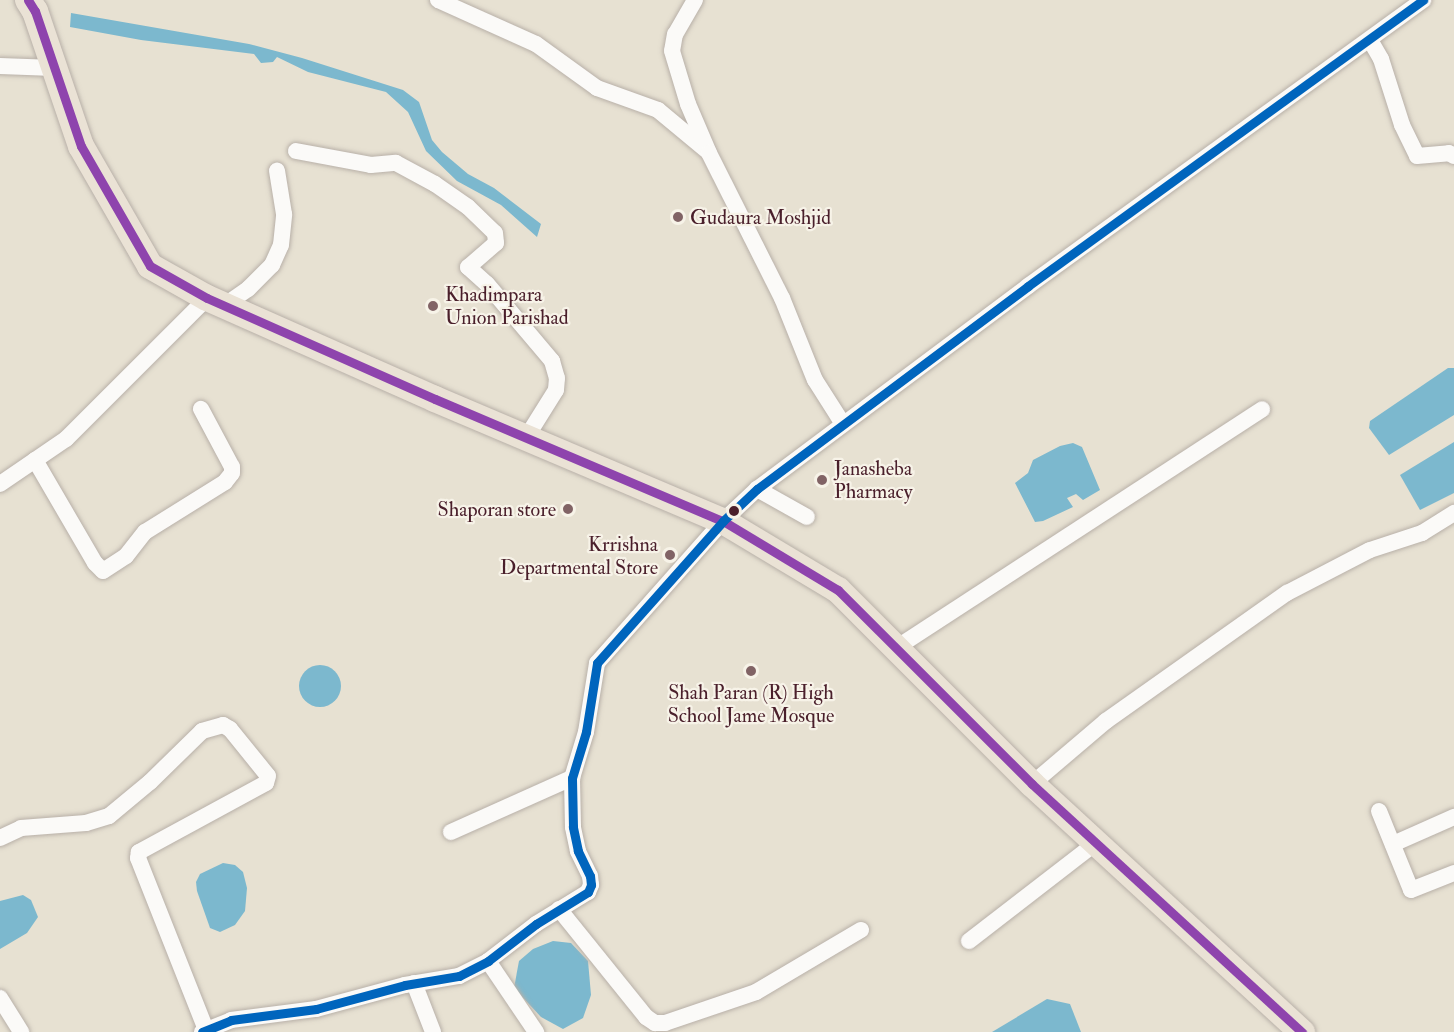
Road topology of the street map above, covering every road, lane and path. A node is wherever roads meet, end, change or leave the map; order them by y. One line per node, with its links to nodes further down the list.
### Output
1 (438, 0): 9 (street)
2 (695, 0): 9 (street)
3 (1423, 0): 5 (street)
4 (31, 6): 6 (highway)
5 (1371, 40): 10 (street); 15 (street)
6 (51, 59): 7 (street); 12 (highway)
7 (0, 66)
8 (296, 151): 16 (street)
9 (709, 153): 15 (street)
10 (1454, 156)
11 (277, 171): 12 (street)
12 (216, 302): 16 (highway); 17 (street)
13 (1262, 409): 23 (street)
14 (201, 410): 17 (street)
15 (843, 424): 19 (street)
16 (526, 438): 22 (highway)
17 (35, 460): 18 (street)
18 (0, 484)
19 (757, 489): 21 (street); 22 (street)
20 (1454, 513): 25 (street)
21 (807, 517)
22 (723, 521): 23 (highway); 24 (street)
23 (896, 648): 25 (highway)
24 (572, 778): 28 (street); 33 (street)
25 (1032, 784): 30 (highway)
26 (1379, 811): 31 (street)
27 (1454, 817): 31 (street)
28 (452, 832)
29 (0, 838): 39 (street)
30 (1096, 843): 35 (street); 43 (highway)
31 (1393, 844): 32 (street)
32 (1454, 873)
33 (559, 909): 34 (street); 36 (street)
34 (861, 930)
35 (969, 940)
36 (488, 961): 37 (street); 42 (street)
37 (414, 983): 39 (street); 41 (street)
38 (0, 999): 40 (street)
39 (204, 1031)
40 (21, 1032)
41 (433, 1032)
42 (536, 1032)
43 (1302, 1032)

